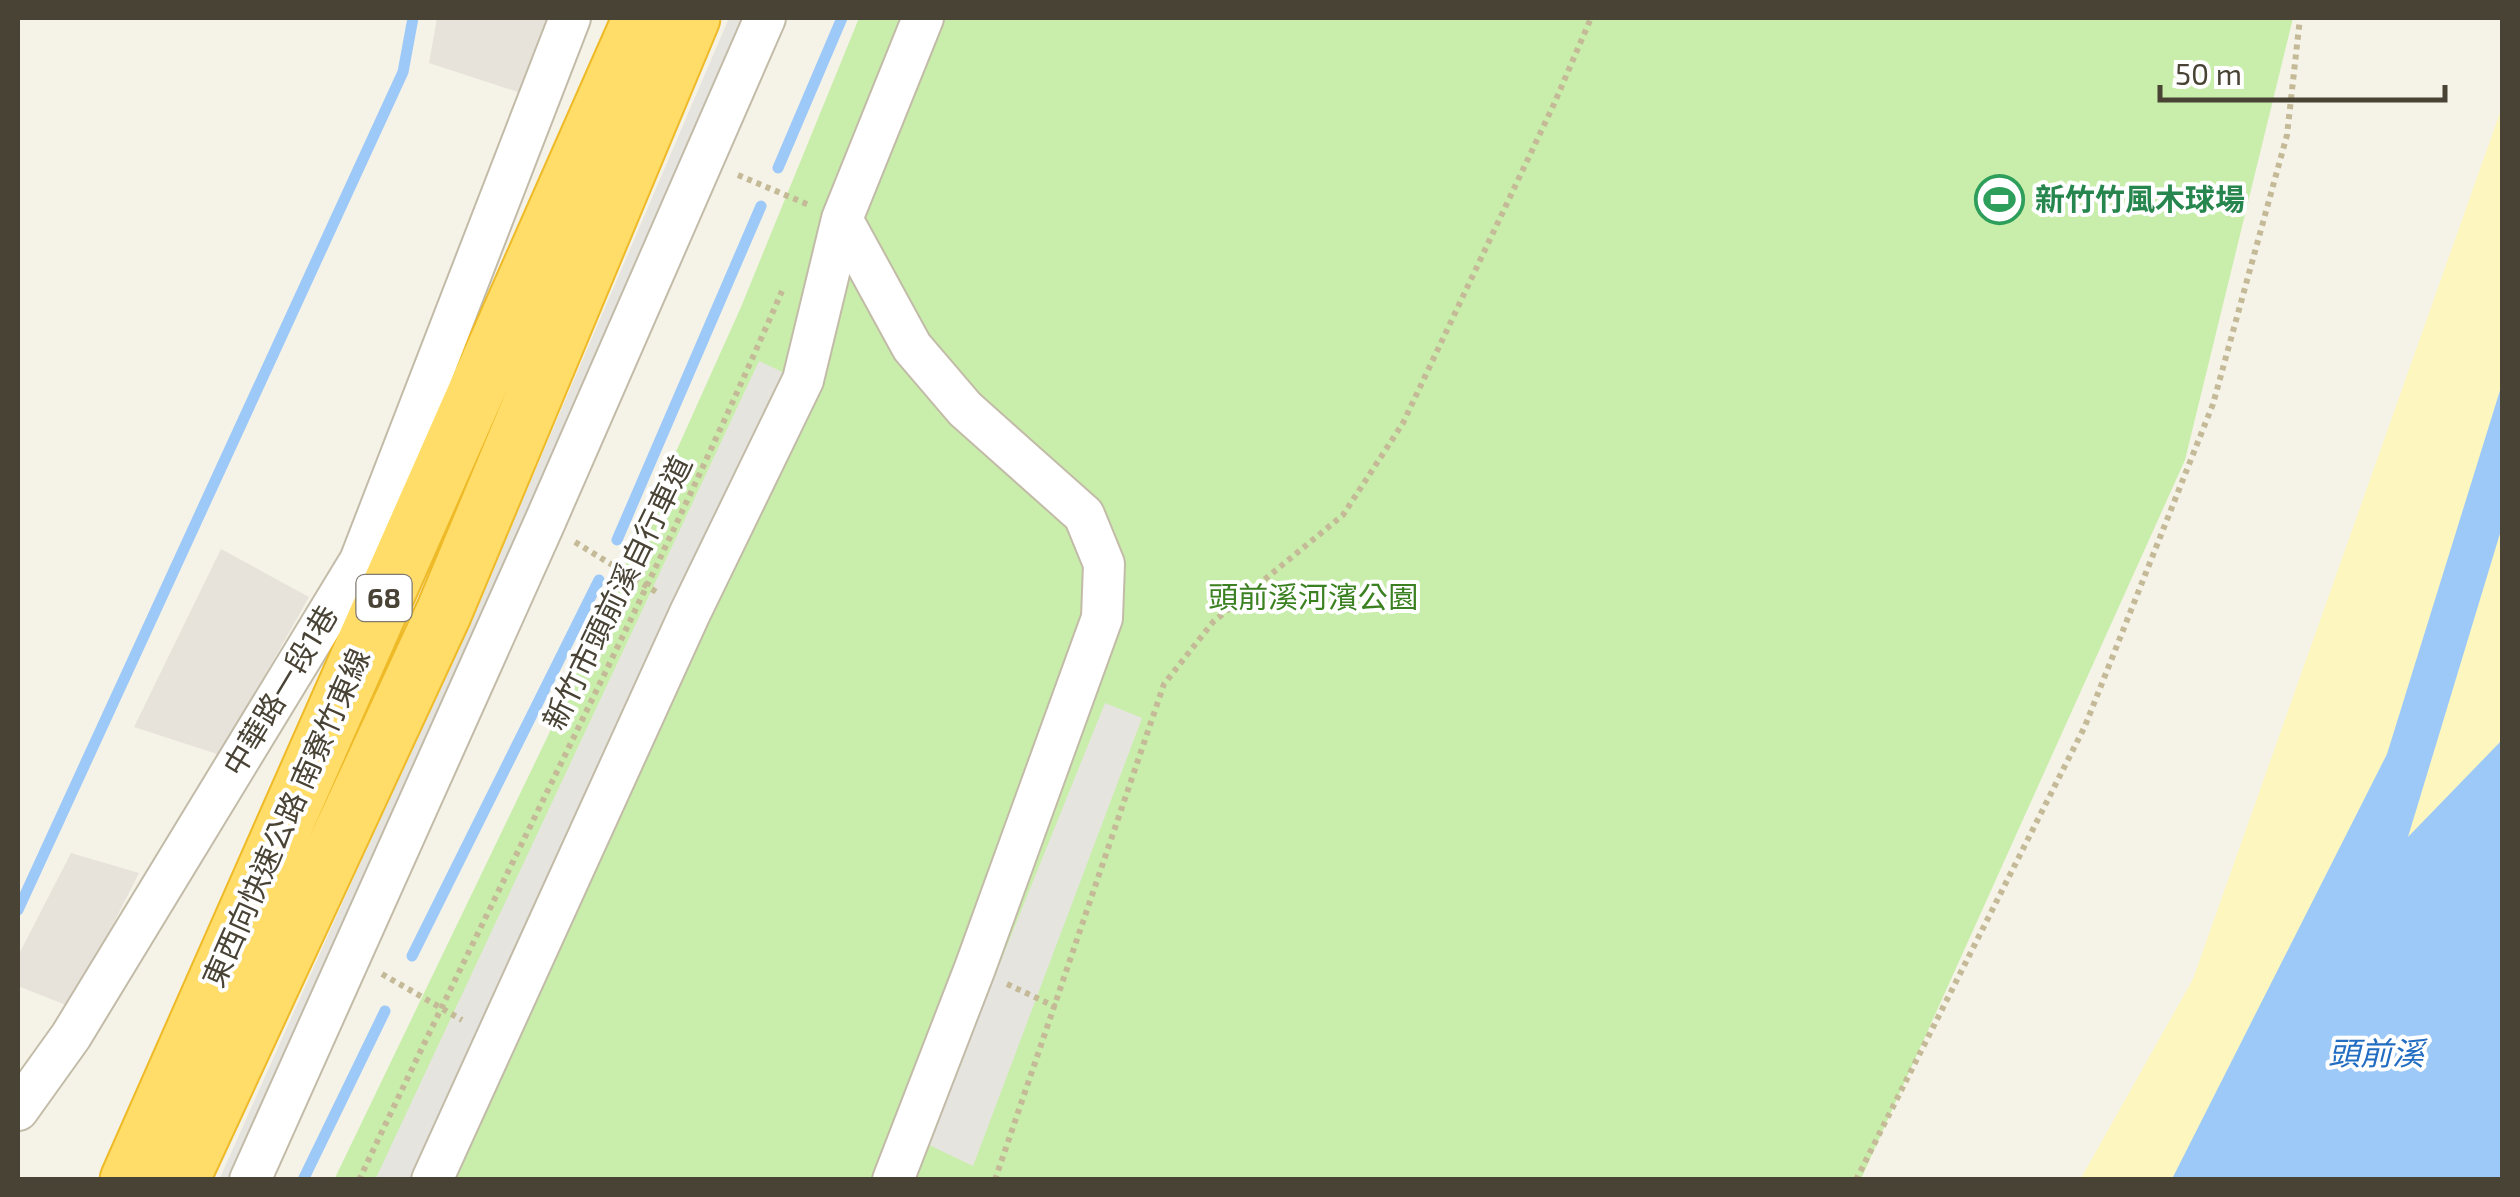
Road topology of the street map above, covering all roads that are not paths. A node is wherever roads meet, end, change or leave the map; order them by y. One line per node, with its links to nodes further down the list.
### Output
1 (570, 18): 7 (street, 中華路一段1巷)
2 (641, 18): 8 (highway, 東西向快速公路 南寮竹東線 / 68)
3 (692, 18): 9 (highway, 東西向快速公路 南寮竹東線 / 68)
4 (765, 18): 10 (street)
5 (922, 18): 6 (street)
6 (830, 214): 11 (street); 12 (street)
7 (18, 1110)
8 (128, 1180)
9 (180, 1180)
10 (250, 1180)
11 (432, 1180)
12 (893, 1180)

